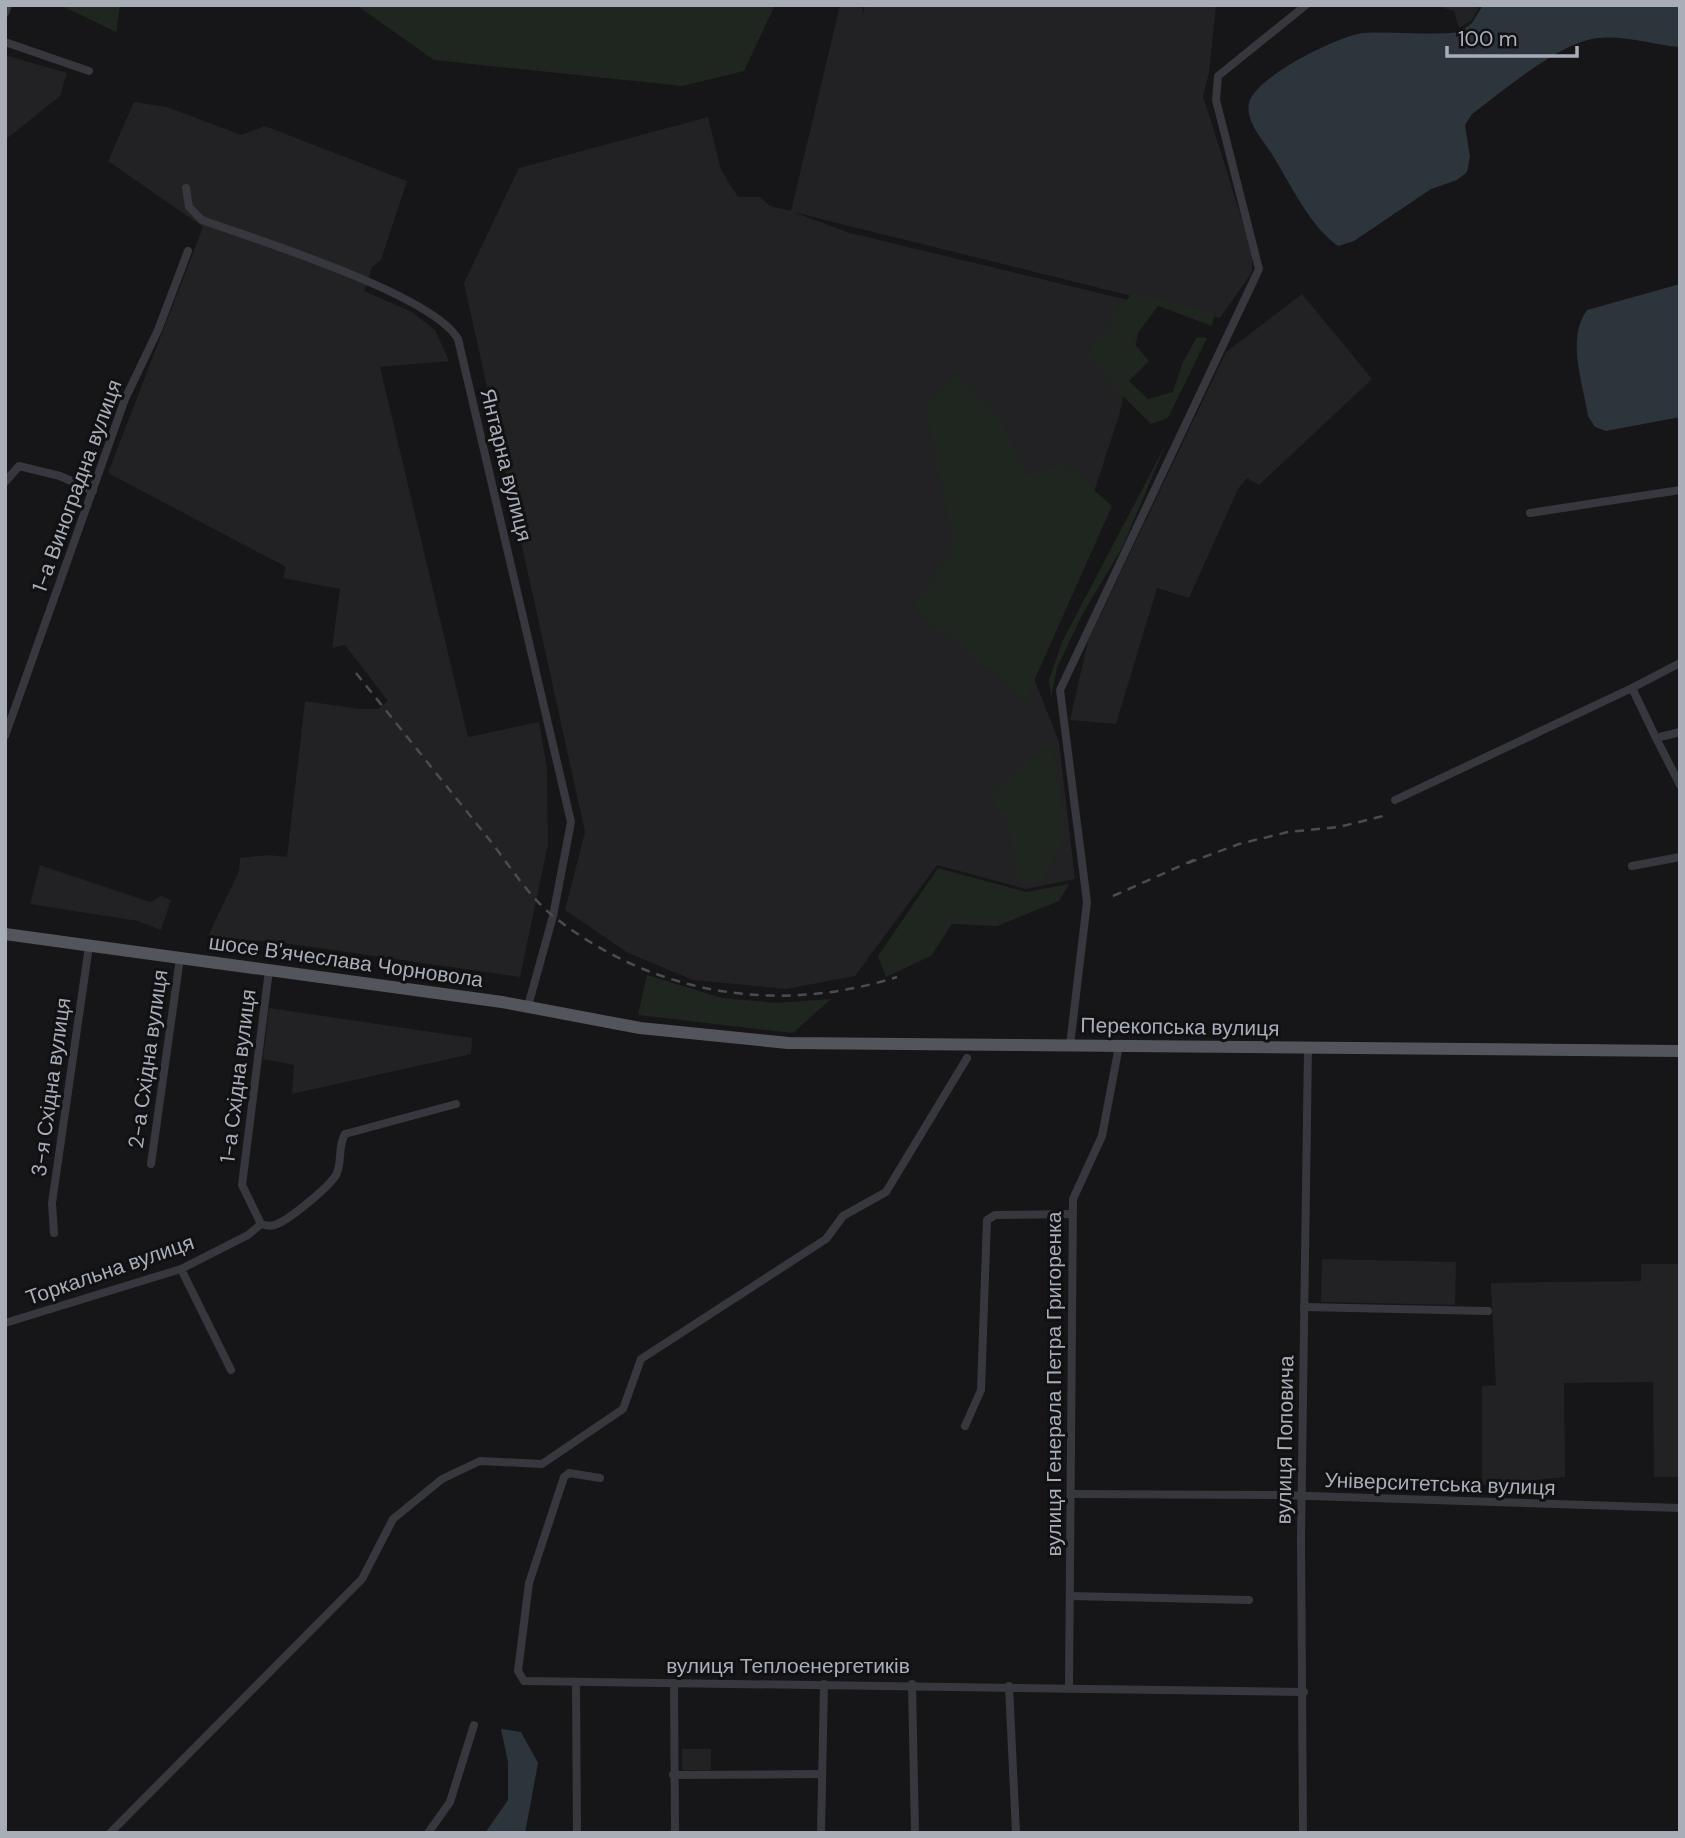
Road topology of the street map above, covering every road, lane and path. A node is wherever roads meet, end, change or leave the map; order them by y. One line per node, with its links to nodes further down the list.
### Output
1 (8, 5): 3 (street)
2 (1306, 5): 27 (street)
3 (5, 13)
4 (5, 42): 5 (street)
5 (89, 71)
6 (187, 188): 25 (street, Янтарна вулиця)
7 (188, 251): 10 (street, 1-а Виноградна вулиця)
8 (5, 482): 10 (street)
9 (1680, 490): 11 (street)
10 (93, 491): 15 (street, 1-а Виноградна вулиця)
11 (1530, 513)
12 (1680, 663): 13 (street)
13 (1632, 688): 16 (street); 18 (street)
14 (1680, 732): 16 (street)
15 (5, 736)
16 (1656, 738): 17 (street)
17 (1680, 785)
18 (1395, 800)
19 (1680, 857): 20 (street)
20 (1632, 866)
21 (5, 934): 22 (main road, шосе В'ячеслава Чорновола)
22 (89, 946): 23 (main road, шосе В'ячеслава Чорновола); 36 (street, 3-я Східна вулиця)
23 (180, 958): 24 (main road, шосе В'ячеслава Чорновола); 33 (street, 2-а Східна вулиця)
24 (269, 970): 25 (main road, шосе В'ячеслава Чорновола); 35 (street, 1-а Східна вулиця)
25 (528, 1006): 26 (main road, шосе В'ячеслава Чорновола)
26 (681, 1032): 27 (main road, Перекопська вулиця)
27 (1070, 1045): 28 (main road, Перекопська вулиця)
28 (1119, 1046): 29 (main road, Перекопська вулиця); 34 (street, вулиця Генерала Петра Григоренка)
29 (1308, 1047): 30 (main road, Перекопська вулиця); 38 (street, вулиця Поповича)
30 (1680, 1051)
31 (967, 1058): 59 (street)
32 (456, 1104): 35 (street, Торкальна вулиця)
33 (151, 1164)
34 (1072, 1214): 42 (street); 44 (street, вулиця Генерала Петра Григоренка)
35 (261, 1224): 37 (street, Торкальна вулиця)
36 (54, 1233)
37 (181, 1269): 40 (street, Торкальна вулиця); 41 (street)
38 (1304, 1307): 39 (street); 45 (street, вулиця Поповича)
39 (1488, 1311)
40 (5, 1323)
41 (231, 1370)
42 (965, 1426)
43 (600, 1478): 49 (street, вулиця Теплоенергетиків)
44 (1072, 1494): 45 (street, Університетська вулиця); 47 (street, вулиця Генерала Петра Григоренка)
45 (1302, 1498): 46 (street, Університетська вулиця); 55 (street, вулиця Поповича)
46 (1680, 1508)
47 (1070, 1596): 48 (street); 54 (street, вулиця Генерала Петра Григоренка)
48 (1249, 1600)
49 (576, 1682): 50 (street, вулиця Теплоенергетиків); 61 (street)
50 (674, 1683): 51 (street, вулиця Теплоенергетиків); 58 (street)
51 (824, 1684): 52 (street, вулиця Теплоенергетиків); 57 (street)
52 (912, 1684): 53 (street, вулиця Теплоенергетиків); 64 (street)
53 (1009, 1686): 54 (street, вулиця Теплоенергетиків); 65 (street)
54 (1069, 1688): 55 (street, вулиця Теплоенергетиків)
55 (1304, 1692): 66 (street, вулиця Поповича)
56 (474, 1725): 60 (street)
57 (822, 1774): 58 (street); 63 (street)
58 (673, 1775): 62 (street)
59 (110, 1833)
60 (428, 1833)
61 (577, 1833)
62 (675, 1833)
63 (821, 1833)
64 (915, 1833)
65 (1016, 1833)
66 (1303, 1833)

